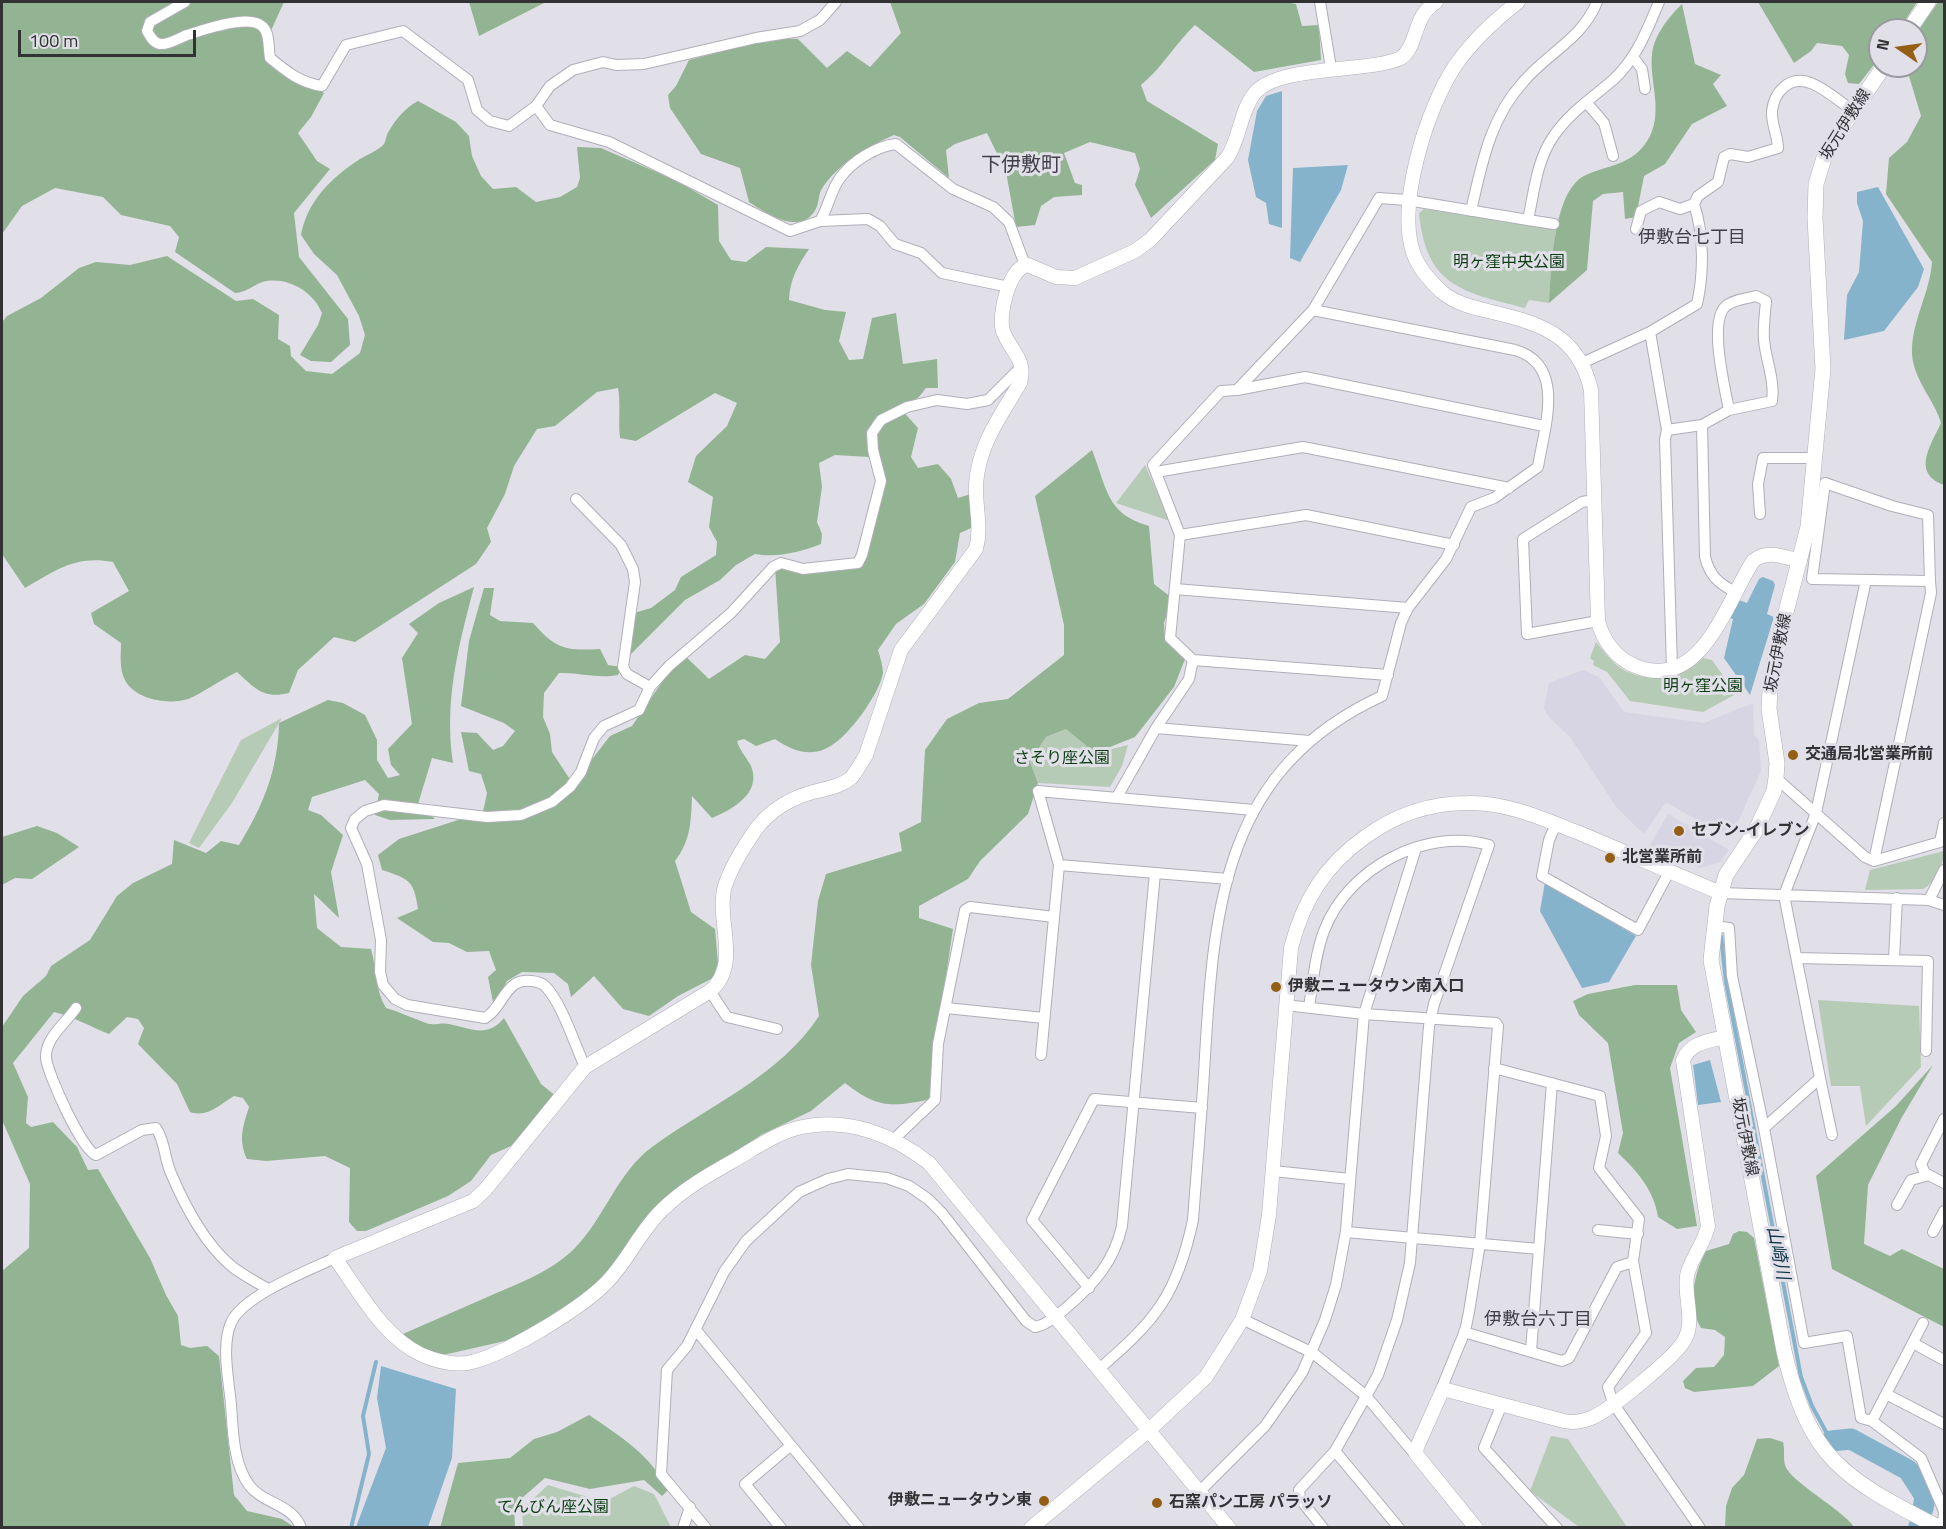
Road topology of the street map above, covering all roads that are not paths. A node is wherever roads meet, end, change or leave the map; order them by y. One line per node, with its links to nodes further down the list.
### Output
1 (185, 2): 16 (street)
2 (836, 2): 16 (street)
3 (1320, 2): 12 (street)
4 (1436, 2): 12 (street)
5 (1518, 2): 19 (street)
6 (1597, 2): 21 (street)
7 (1646, 2): 9 (street)
8 (1928, 2): 10 (main road)
9 (1659, 3): 11 (street)
10 (1917, 18)
11 (1633, 57): 14 (street); 15 (street)
12 (1331, 68): 26 (street)
13 (1876, 78): 17 (main road, 坂元伊敷線)
14 (1646, 89)
15 (1586, 102): 18 (street); 22 (street)
16 (536, 106): 23 (street)
17 (1853, 111): 20 (street); 37 (main road, 坂元伊敷線)
18 (1614, 156)
19 (1410, 201): 21 (street); 28 (street); 30 (street)
20 (1694, 204): 25 (street); 29 (street)
21 (1471, 211): 22 (street)
22 (1528, 220): 24 (street)
23 (820, 221): 26 (street); 27 (street)
24 (1554, 224)
25 (1636, 229)
26 (1025, 265): 27 (street)
27 (1009, 287): 31 (street)
28 (1313, 310): 32 (street); 35 (street)
29 (1650, 332): 30 (street); 36 (street)
30 (1582, 363): 41 (street)
31 (1022, 366): 56 (street); 81 (street)
32 (1237, 390): 35 (street); 38 (street)
33 (1729, 410): 33 (street); 34 (street)
34 (1702, 425): 36 (street); 50 (street)
35 (1544, 426): 39 (street)
36 (1667, 430): 54 (street)
37 (1814, 458): 42 (street); 43 (main road, 坂元伊敷線)
38 (1156, 472): 39 (street); 44 (street)
39 (1509, 488): 45 (street)
40 (576, 499): 56 (street)
41 (1594, 500): 52 (street); 52 (street)
42 (1760, 514)
43 (1814, 528): 46 (main road, 坂元伊敷線); 47 (street); 48 (street)
44 (1180, 535): 45 (street); 49 (street)
45 (1454, 544): 51 (street)
46 (1800, 561): 50 (street); 59 (main road, 坂元伊敷線)
47 (1866, 580): 48 (street); 62 (street)
48 (1930, 581): 66 (street)
49 (1175, 589): 51 (street); 53 (street)
50 (1735, 592): 54 (street)
51 (1408, 608): 55 (street)
52 (1598, 621): 54 (street)
53 (1193, 660): 55 (street); 57 (street)
54 (1672, 668)
55 (1388, 675): 58 (street)
56 (650, 687): 93 (street)
57 (1156, 728): 58 (street); 60 (street)
58 (1310, 741): 61 (street)
59 (1776, 778): 62 (street); 72 (main road, 坂元伊敷線)
60 (1117, 797): 61 (street); 67 (street)
61 (1254, 810): 71 (street)
62 (1816, 813): 66 (street); 73 (street)
63 (1944, 823): 66 (street)
64 (1556, 824): 69 (street); 69 (street); 82 (street)
65 (1416, 848): 83 (street); 86 (street); 88 (street)
66 (1874, 861)
67 (1059, 865): 70 (street); 77 (street)
68 (1944, 870): 75 (street)
69 (1669, 872): 72 (street)
70 (1155, 873): 71 (street); 97 (street)
71 (1228, 879): 98 (street)
72 (1721, 893): 73 (street); 78 (main road, 坂元伊敷線)
73 (1784, 895): 74 (street); 79 (street)
74 (1897, 898): 75 (street); 80 (street)
75 (1929, 900): 76 (street)
76 (1944, 904)
77 (1054, 917): 85 (street); 87 (street)
78 (1713, 926): 90 (main road, 坂元伊敷線); 100 (street)
79 (1797, 958): 80 (street); 95 (street)
80 (1894, 959): 91 (street)
81 (710, 991): 89 (street); 93 (street)
82 (1285, 1005): 83 (street); 103 (street)
83 (1309, 1007): 86 (street)
84 (76, 1008): 119 (street)
85 (945, 1008): 87 (street); 102 (street)
86 (1364, 1014): 88 (street); 105 (street)
87 (1044, 1018): 92 (street)
88 (1431, 1018): 94 (street); 113 (street)
89 (777, 1029)
90 (1725, 1037): 133 (street); 155 (main road, 坂元伊敷線)
91 (1926, 1051)
92 (1041, 1055)
93 (585, 1067): 116 (street)
94 (1494, 1068): 96 (street); 114 (street)
95 (1820, 1078): 100 (street); 101 (street)
96 (1552, 1083): 112 (street); 115 (street)
97 (1132, 1102): 98 (street); 118 (street); 118 (street)
98 (1202, 1108): 129 (street)
99 (1944, 1119): 104 (street)
100 (1764, 1128): 135 (street)
101 (1832, 1135)
102 (894, 1139): 116 (street); 120 (street)
103 (1273, 1172): 105 (street); 121 (street)
104 (1929, 1175): 106 (street); 107 (street)
105 (1350, 1179): 110 (street)
106 (1944, 1183)
107 (1897, 1205)
108 (1944, 1211): 111 (street)
109 (1598, 1230): 112 (street)
110 (1346, 1232): 113 (street); 127 (street)
111 (1933, 1233)
112 (1638, 1234): 117 (street)
113 (1412, 1238): 114 (street); 132 (street)
114 (1480, 1244): 115 (street); 124 (street)
115 (1539, 1249): 126 (street)
116 (335, 1258): 119 (street)
117 (1633, 1262): 126 (street); 133 (street)
118 (1089, 1288): 120 (street)
119 (268, 1289): 143 (street)
120 (1057, 1316): 123 (street); 129 (street)
121 (1242, 1319): 127 (street); 137 (street)
122 (1923, 1323): 125 (street)
123 (696, 1330): 138 (street); 142 (street)
124 (1464, 1332): 126 (street); 130 (street)
125 (1912, 1343): 128 (street); 131 (street)
126 (1531, 1351)
127 (1313, 1353): 132 (street); 141 (street)
128 (1944, 1360)
129 (1099, 1369): 137 (street)
130 (1440, 1392): 134 (street); 140 (street)
131 (1886, 1394): 135 (street); 136 (street)
132 (1366, 1396): 139 (street); 140 (street)
133 (1613, 1403): 134 (street); 154 (street)
134 (1502, 1404): 153 (street)
135 (1872, 1421): 155 (street)
136 (1944, 1424)
137 (1149, 1430): 141 (street); 148 (street)
138 (790, 1446): 146 (street); 147 (street)
139 (1335, 1451): 150 (street); 151 (street)
140 (1418, 1459): 152 (street)
141 (1200, 1491): 149 (street)
142 (690, 1507): 144 (street); 145 (street)
143 (301, 1527)
144 (682, 1527)
145 (706, 1527)
146 (781, 1527)
147 (859, 1527)
148 (1031, 1527)
149 (1229, 1527)
150 (1323, 1527)
151 (1399, 1527)
152 (1476, 1527)
153 (1557, 1527)
154 (1701, 1527)
155 (1941, 1527)

